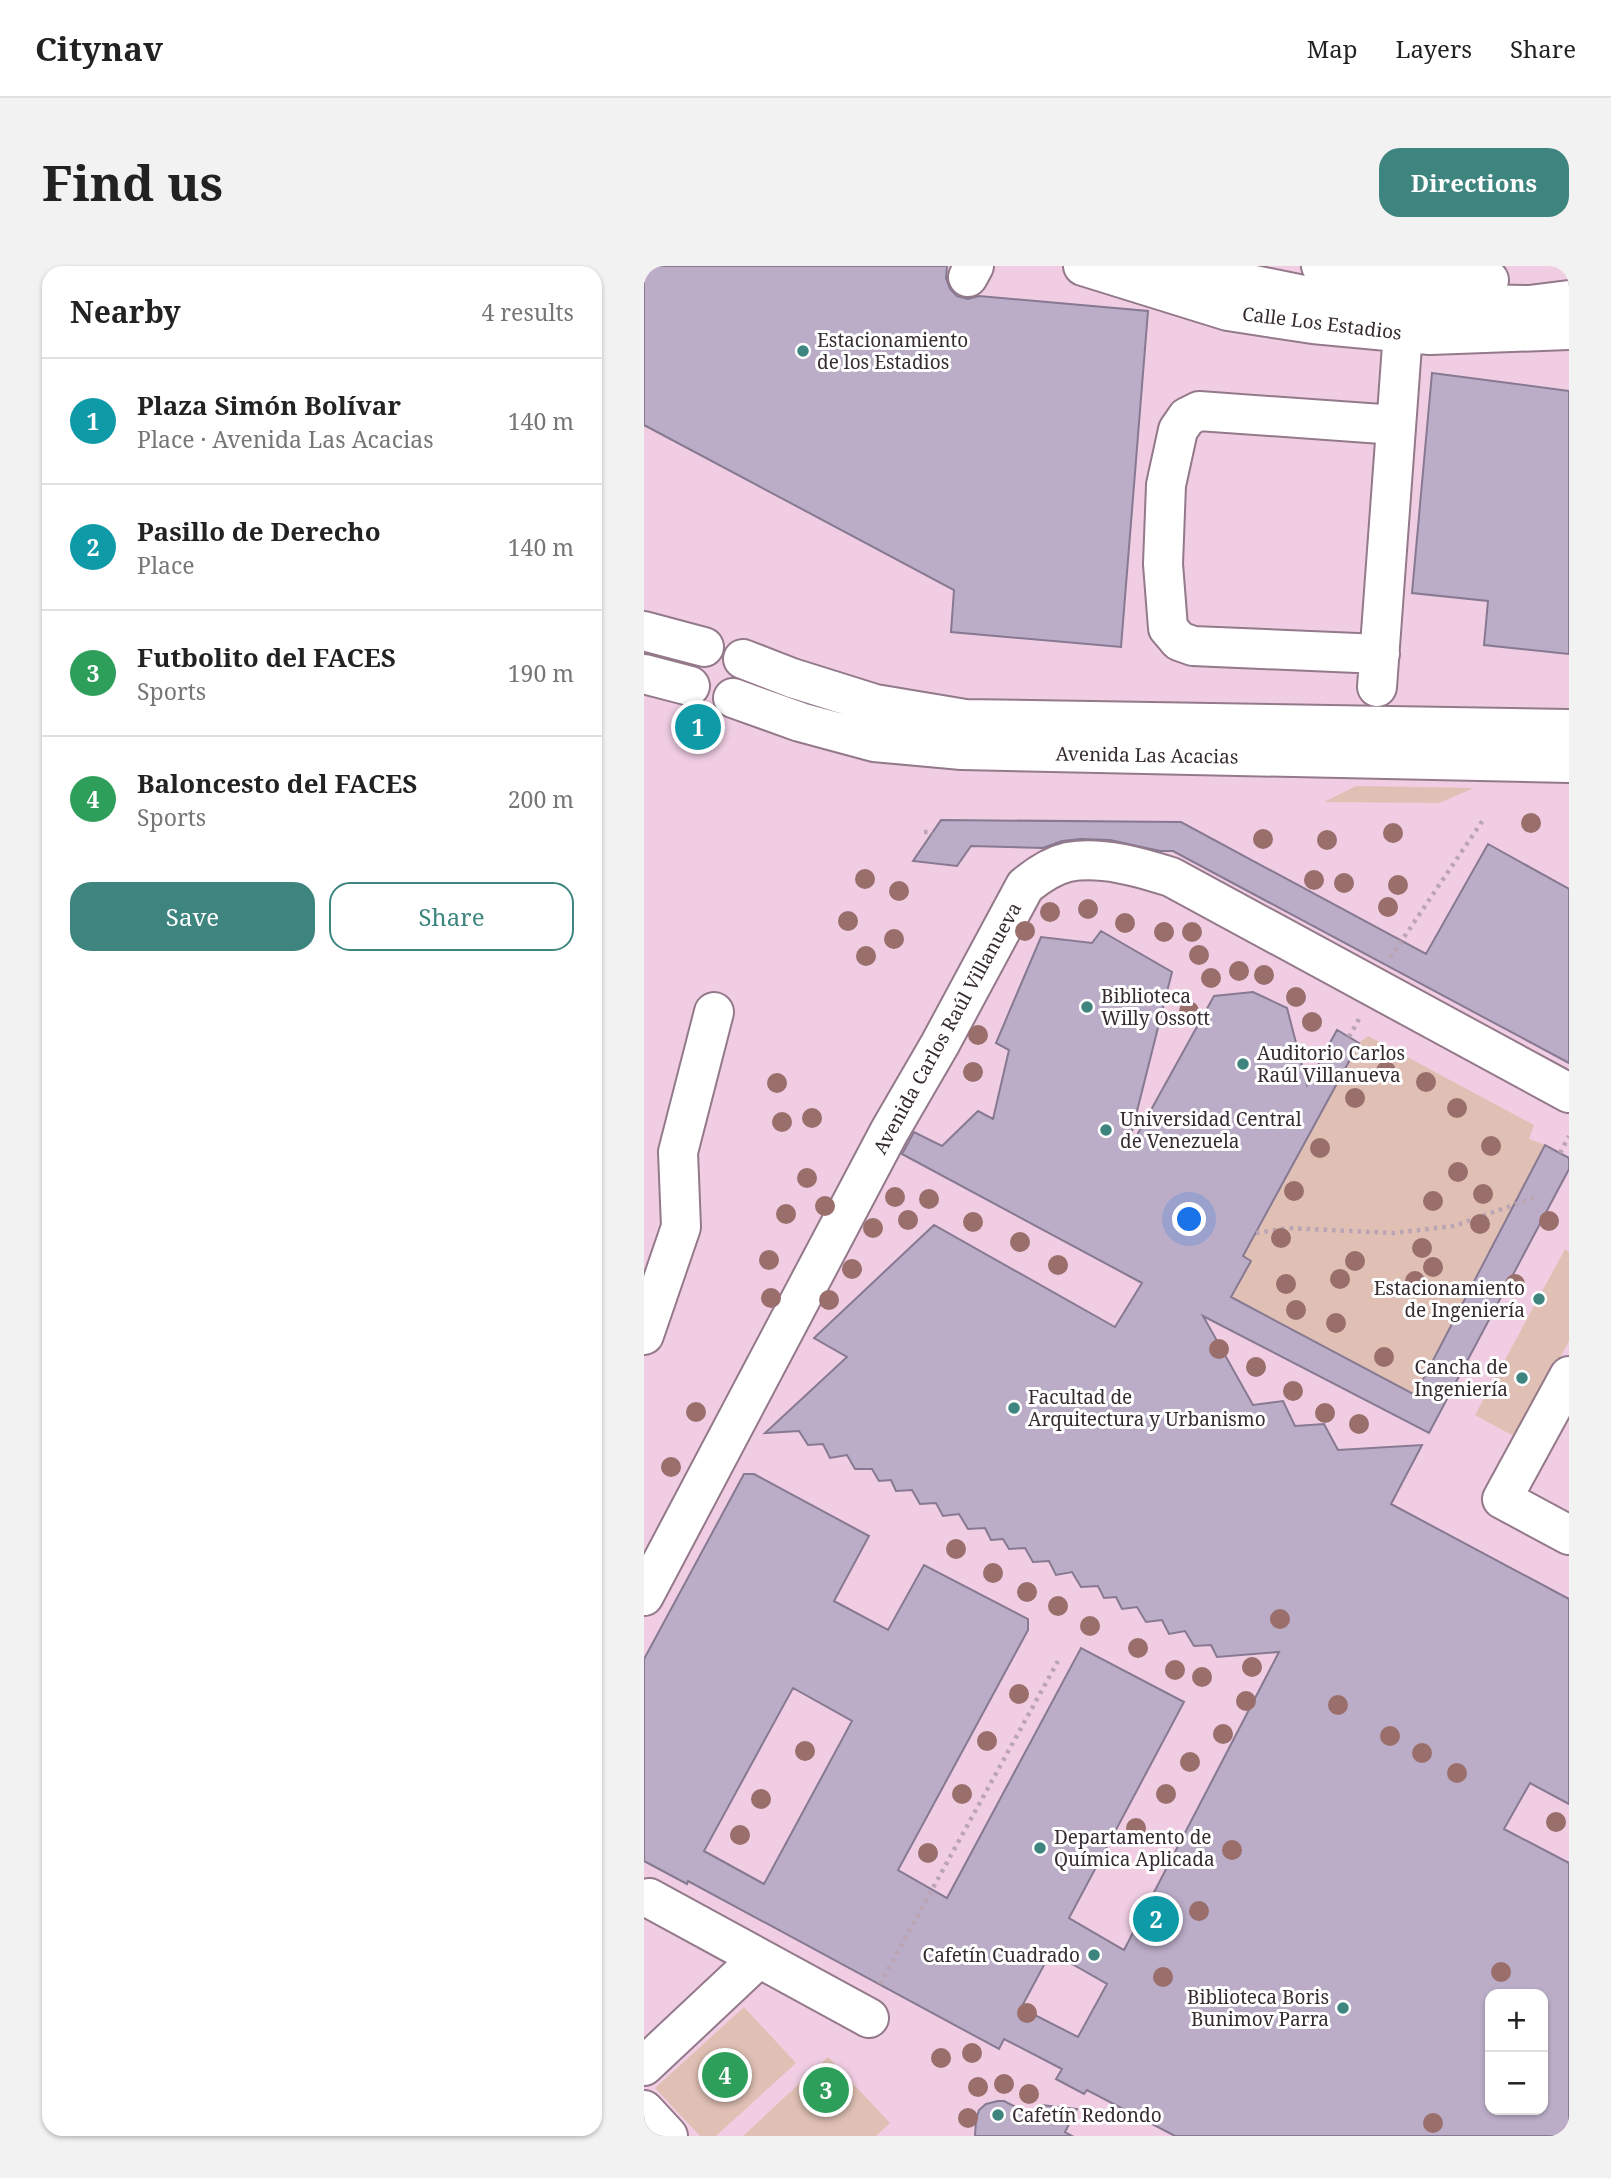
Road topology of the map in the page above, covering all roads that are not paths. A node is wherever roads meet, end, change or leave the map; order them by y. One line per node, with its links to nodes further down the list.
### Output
1 (1083, 266): 7 (main road, Calle Los Estadios)
2 (1161, 266): 5 (main road)
3 (1321, 266): 4 (main road)
4 (1569, 279)
5 (1569, 300)
6 (1569, 330): 7 (main road, Calle Los Estadios)
7 (1403, 332): 8 (main road)
8 (1396, 425): 8 (main road)
9 (644, 631): 10 (main road)
10 (704, 647)
11 (743, 659): 15 (main road, Avenida Las Acacias)
12 (644, 674): 13 (main road)
13 (690, 685)
14 (733, 698): 16 (main road, Avenida Las Acacias)
15 (1569, 729)
16 (1569, 763)
17 (714, 1012): 19 (main road)
18 (1569, 1093): 22 (main road, Avenida Carlos Raúl Villanueva)
19 (644, 1335)
20 (1569, 1376): 21 (main road)
21 (1569, 1535)
22 (644, 1595)
23 (649, 1898): 24 (main road)
24 (759, 1958): 25 (main road); 26 (main road)
25 (866, 2017)
26 (644, 2066)
27 (644, 2110): 28 (main road)
28 (668, 2136)

